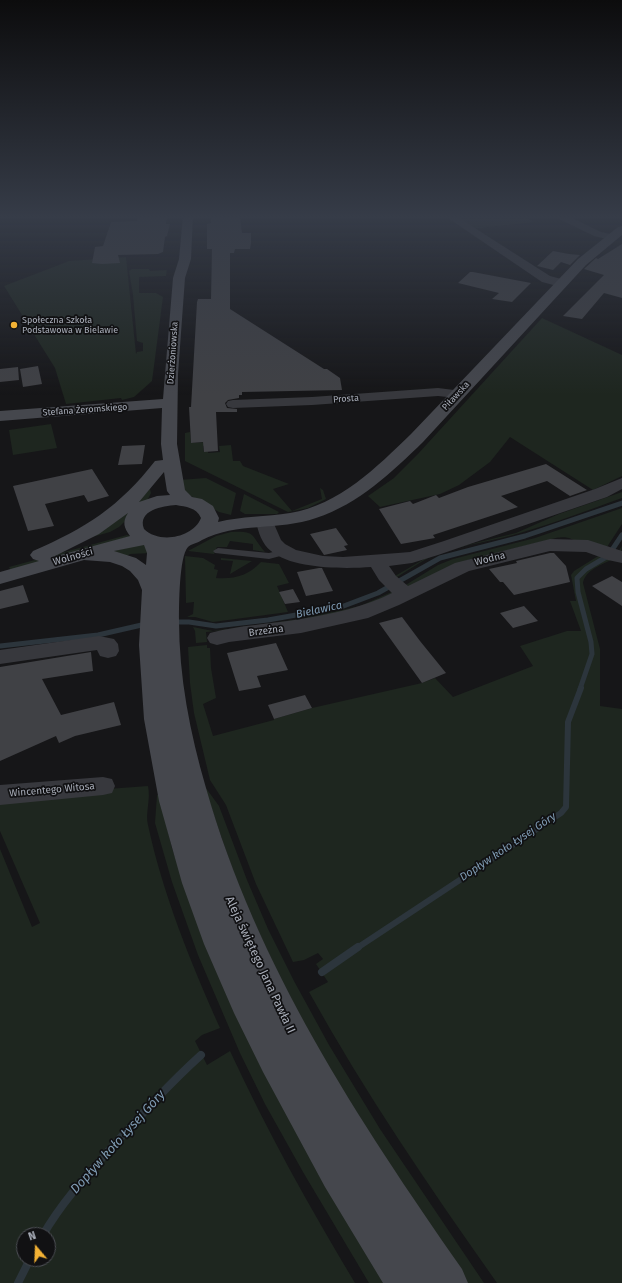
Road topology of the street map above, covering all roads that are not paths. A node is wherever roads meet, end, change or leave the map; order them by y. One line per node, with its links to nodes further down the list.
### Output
1 (180, 276): 6 (main road, Dzierżoniowska)
2 (540, 276): 4 (street)
3 (569, 276): 4 (main road, Piławska)
4 (562, 283): 5 (main road, Piławska)
5 (457, 394): 7 (street, Prosta); 15 (main road, Piławska)
6 (171, 403): 8 (main road, Stefana Żeromskiego); 9 (main road, Dzierżoniowska)
7 (233, 404)
8 (0, 416)
9 (168, 444): 10 (main road, Dzierżoniowska); 12 (main road, Dzierżoniowska)
10 (160, 465): 13 (main road, Dzierżoniowska); 23 (main road)
11 (622, 483): 25 (street)
12 (186, 501): 13 (main road); 14 (main road, Piławska)
13 (150, 505): 16 (main road)
14 (208, 512): 15 (main road, Piławska); 17 (main road)
15 (265, 521): 17 (main road, Piławska); 21 (street)
16 (132, 525): 18 (main road); 23 (main road, Wolności)
17 (202, 532): 19 (main road, Piławska)
18 (148, 540): 19 (main road, Wolności); 24 (main road, Wolności); 29 (main road, Aleja świętego Jana Pawła II)
19 (184, 541): 30 (main road, Aleja świętego Jana Pawła II)
20 (218, 551): 21 (lane)
21 (285, 552): 25 (street)
22 (614, 554): 28 (street, Wodna)
23 (40, 555): 26 (main road, Wolności)
24 (70, 558): 27 (main road, Wolności); 29 (main road)
25 (378, 562): 28 (street)
26 (0, 566)
27 (0, 578)
28 (398, 588): 31 (street, Brzeżna)
29 (152, 590): 30 (main road, Aleja świętego Jana Pawła II)
30 (160, 624): 36 (main road, Aleja świętego Jana Pawła II); 37 (main road, Aleja świętego Jana Pawła II)
31 (217, 638)
32 (108, 651): 33 (street)
33 (0, 656)
34 (104, 786): 35 (street, Wincentego Witosa)
35 (0, 795)
36 (405, 1283)
37 (448, 1283)

